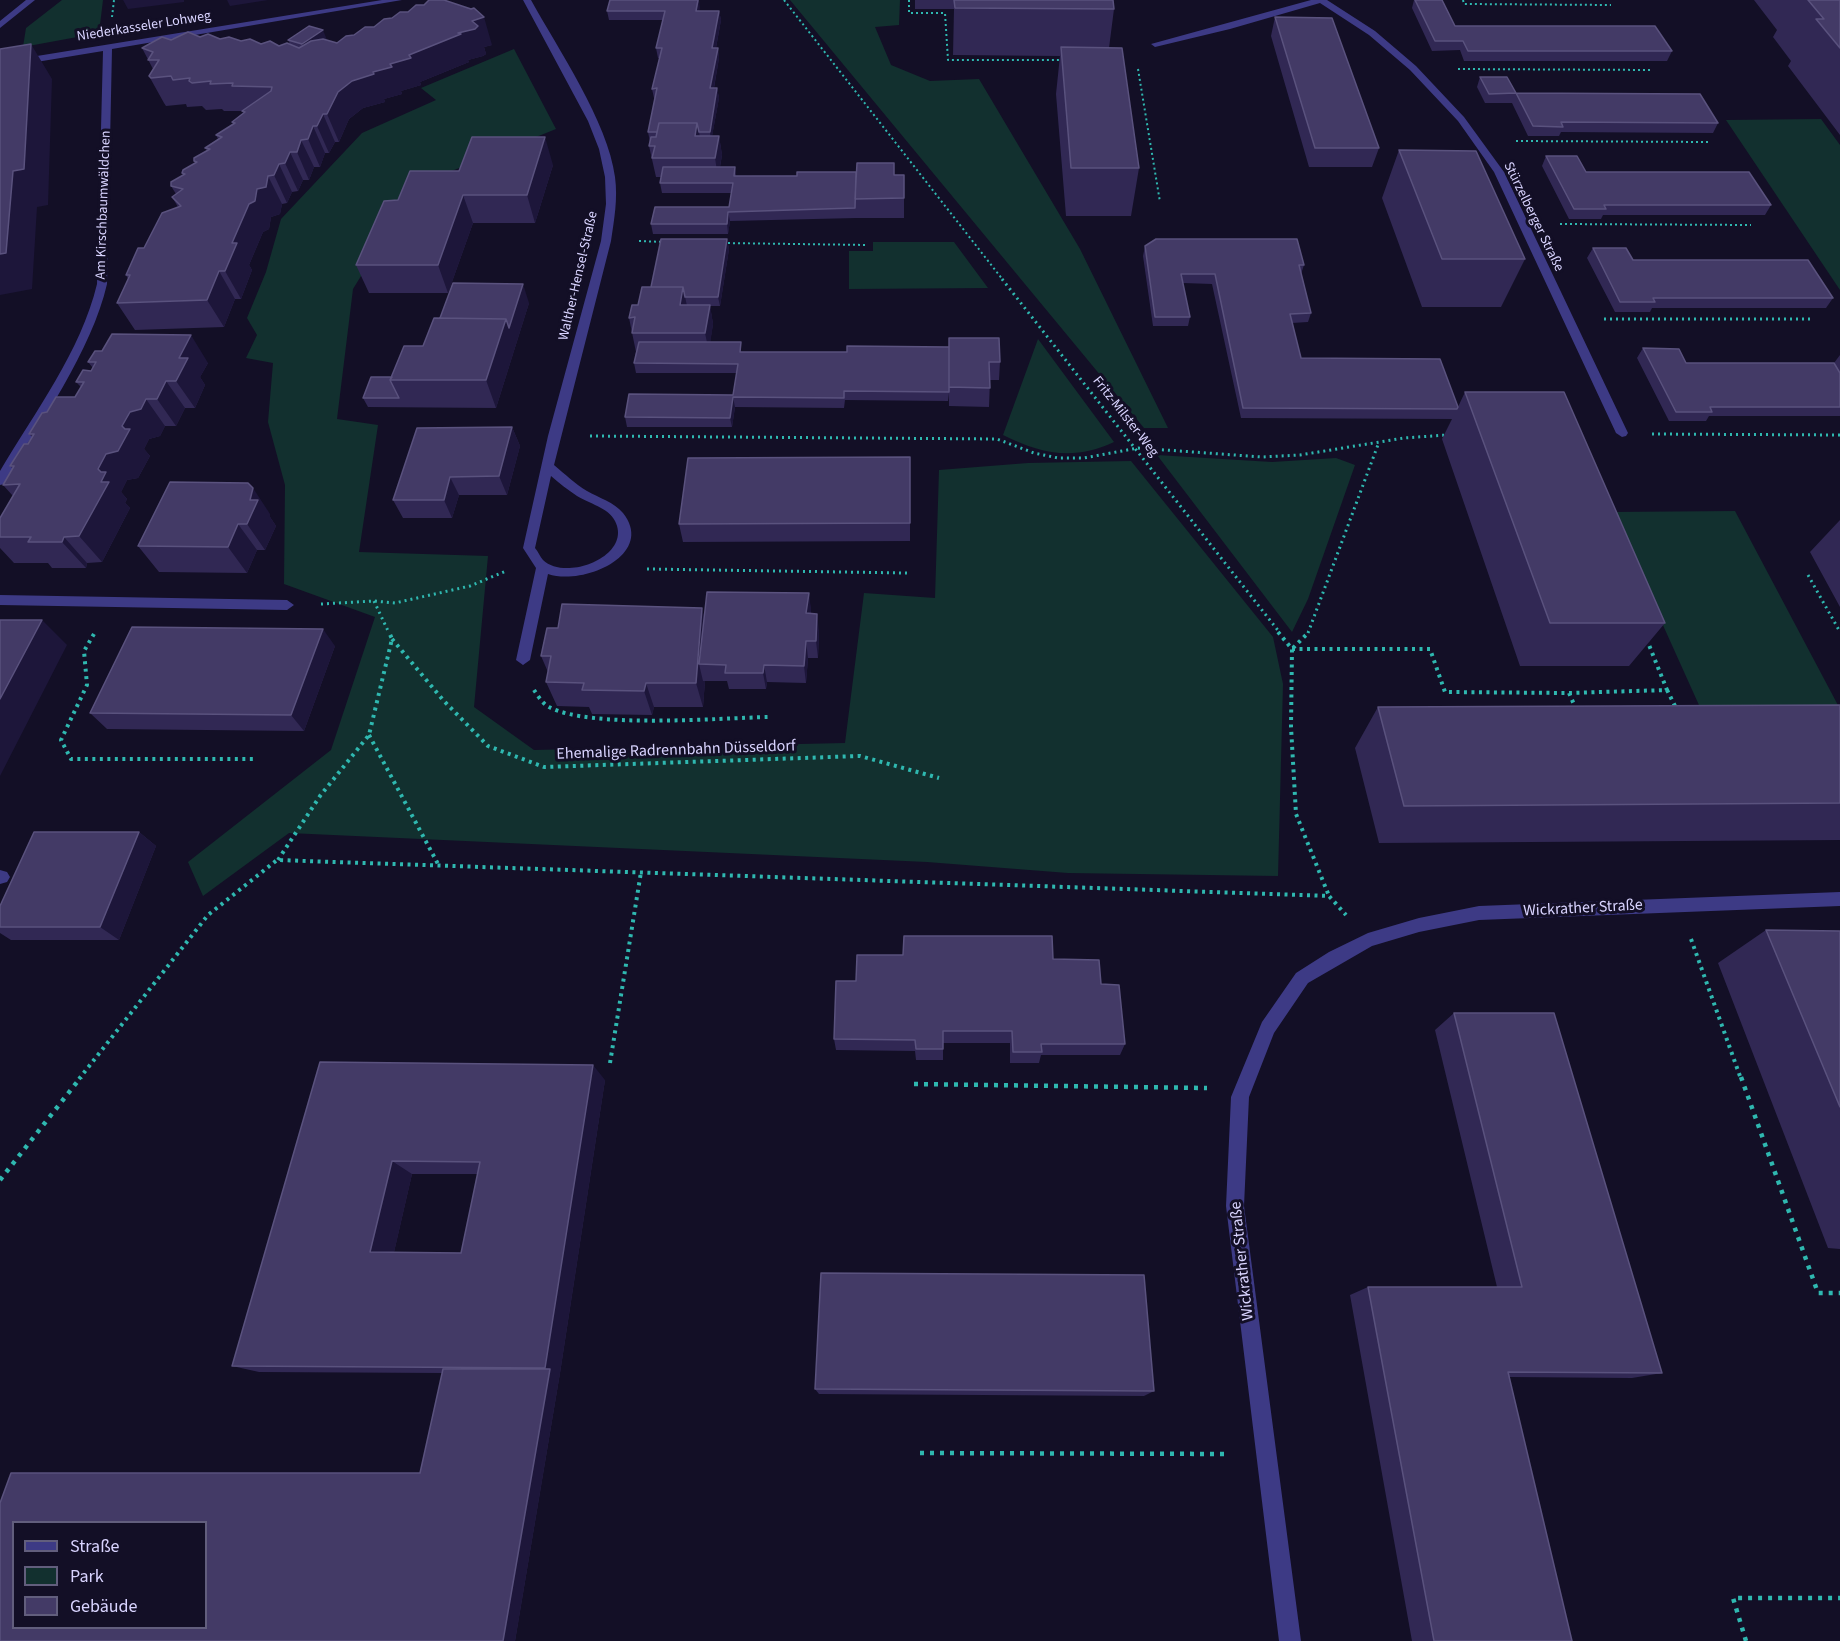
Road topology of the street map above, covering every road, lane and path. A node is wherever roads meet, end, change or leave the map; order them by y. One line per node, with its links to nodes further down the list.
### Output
1 (31, 0): 11 (street)
2 (114, 0): 10 (path)
3 (398, 0): 13 (street, Niederkasseler Lohweg)
4 (527, 0): 23 (street, Walther-Hensel-Straße)
5 (784, 0): 34 (path, Fritz-Milster-Weg)
6 (909, 0): 14 (path)
7 (1321, 0): 12 (street, Stürzelberger Straße); 16 (street, Stürzelberger Straße)
8 (1463, 0): 9 (path)
9 (1611, 5)
10 (112, 18)
11 (0, 25)
12 (1155, 44): 20 (path)
13 (108, 47): 15 (street, Niederkasseler Lohweg); 36 (street, Am Kirschbaumwäldchen)
14 (1066, 60)
15 (0, 65)
16 (1413, 68): 17 (path); 18 (street, Stürzelberger Straße)
17 (1653, 70)
18 (1476, 141): 19 (path); 21 (street, Stürzelberger Straße)
19 (1709, 142)
20 (1160, 202)
21 (1523, 224): 22 (path); 27 (street, Stürzelberger Straße)
22 (1751, 225)
23 (606, 241): 24 (path); 32 (street, Walther-Hensel-Straße)
24 (665, 242)
25 (713, 242): 26 (path)
26 (867, 245)
27 (1567, 319): 28 (path); 29 (street, Stürzelberger Straße)
28 (1812, 319)
29 (1622, 434): 31 (path)
30 (1451, 435): 33 (path)
31 (1840, 435)
32 (554, 436): 34 (path); 35 (street, Walther-Hensel-Straße)
33 (1379, 442): 34 (path); 48 (path)
34 (1136, 448): 48 (path, Fritz-Milster-Weg)
35 (548, 467): 37 (street, Walther-Hensel-Straße); 38 (street)
36 (0, 481)
37 (537, 564): 38 (street); 42 (path); 49 (street, Walther-Hensel-Straße)
38 (592, 569): 39 (path)
39 (908, 573)
40 (1808, 574): 45 (path)
41 (0, 600): 43 (street)
42 (374, 601): 44 (path); 47 (path, Ehemalige Radrennbahn Düsseldorf)
43 (126, 602): 44 (street); 57 (path)
44 (287, 605)
45 (1840, 632)
46 (1645, 637): 51 (path)
47 (392, 639): 56 (path); 58 (path, Ehemalige Radrennbahn Düsseldorf)
48 (1292, 649): 52 (path); 62 (path)
49 (523, 660)
50 (537, 681): 55 (path)
51 (1667, 690): 52 (path); 54 (path)
52 (1569, 693): 53 (path)
53 (1576, 711)
54 (1678, 711)
55 (769, 717)
56 (369, 735): 59 (path); 60 (path)
57 (253, 759)
58 (939, 778)
59 (277, 860): 60 (path); 69 (path)
60 (439, 864): 61 (path)
61 (641, 872): 62 (path); 66 (path)
62 (1329, 896): 65 (path)
63 (1840, 900): 64 (street, Wickrather Straße)
64 (1679, 904): 65 (street, Wickrather Straße); 70 (path)
65 (1368, 940): 68 (street, Wickrather Straße)
66 (610, 1063)
67 (914, 1084): 68 (path)
68 (1240, 1097): 72 (street, Wickrather Straße)
69 (0, 1180)
70 (1840, 1293)
71 (920, 1453): 72 (path)
72 (1266, 1454): 74 (street, Wickrather Straße)
73 (1840, 1598): 75 (path)
74 (1290, 1641)
75 (1746, 1641)

